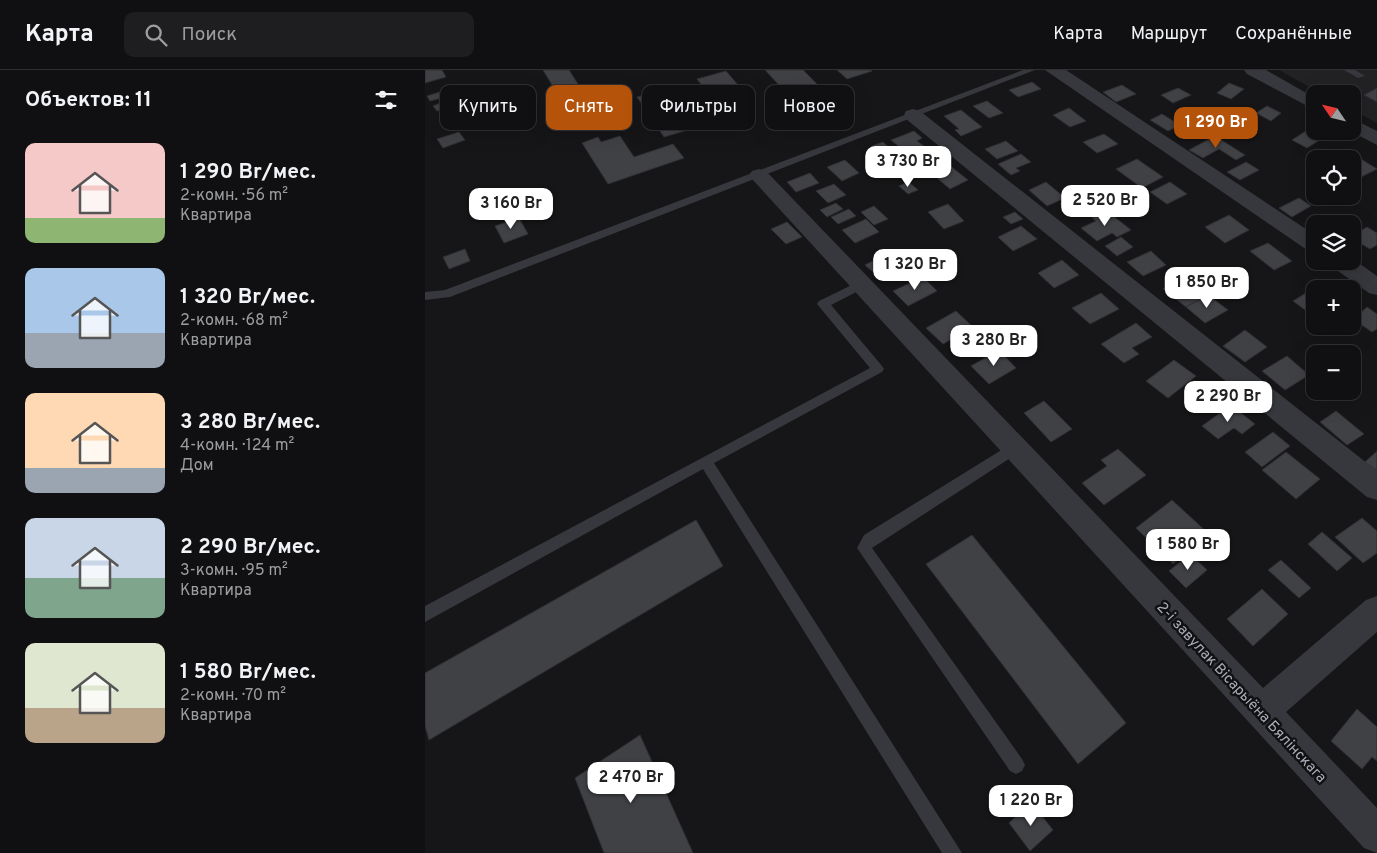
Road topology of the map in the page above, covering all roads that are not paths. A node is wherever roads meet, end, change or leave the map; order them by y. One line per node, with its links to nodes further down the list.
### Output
1 (1031, 70): 7 (lane)
2 (1054, 70): 11 (street)
3 (1253, 70): 6 (street)
4 (1348, 70): 5 (lane)
5 (1361, 76)
6 (1306, 100)
7 (913, 115): 10 (lane); 18 (street)
8 (1361, 130): 9 (street)
9 (1377, 139)
10 (759, 175): 13 (street, 2-і завулак Вісарыёна Бялінскага); 15 (lane)
11 (1306, 239)
12 (1352, 270): 14 (street)
13 (862, 284): 16 (street, 2-і завулак Вісарыёна Бялінскага); 17 (lane)
14 (1377, 287)
15 (425, 296)
16 (1016, 447): 21 (street, 2-і завулак Вісарыёна Бялінскага); 22 (lane)
17 (705, 461): 20 (lane); 24 (lane)
18 (1377, 488)
19 (1377, 611): 21 (street)
20 (425, 614)
21 (1261, 712): 23 (street, 2-і завулак Вісарыёна Бялінскага)
22 (1016, 765)
23 (1377, 835)
24 (953, 853)

